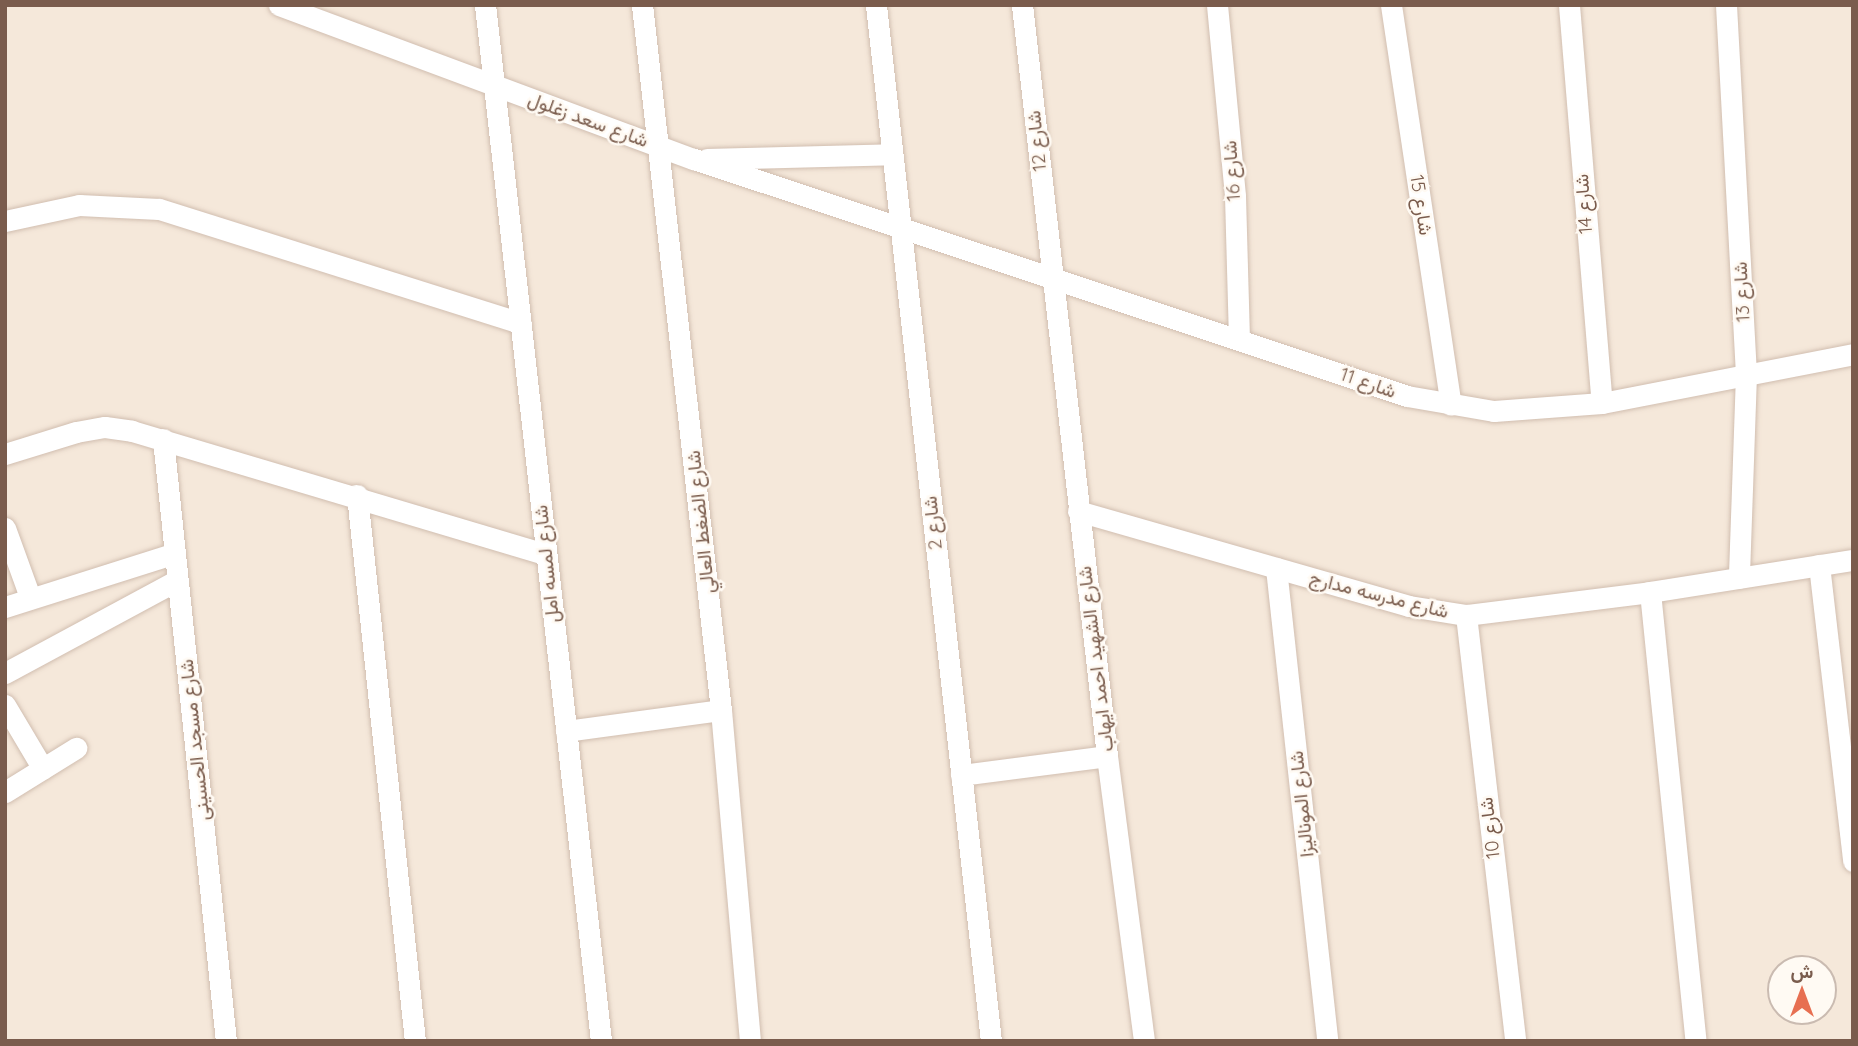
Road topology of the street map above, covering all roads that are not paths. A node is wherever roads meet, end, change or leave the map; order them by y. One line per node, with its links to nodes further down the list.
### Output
1 (279, 5): 10 (street, شارع سعد زغلول)
2 (485, 5): 11 (street, شارع لمسه امل)
3 (642, 5): 12 (street, شارع الضغط العالي)
4 (876, 5): 13 (street, شارع 2)
5 (1022, 5): 17 (street, شارع 12)
6 (1217, 5): 19 (street, شارع 16)
7 (1391, 5): 23 (street, شارع 15)
8 (1569, 5): 22 (street, شارع 14)
9 (1726, 5): 21 (street, شارع 13)
10 (304, 9): 11 (street, شارع سعد زغلول)
11 (495, 87): 12 (street, شارع سعد زغلول); 18 (street, شارع لمسه امل)
12 (661, 147): 14 (street, شارع سعد زغلول); 42 (street, شارع الضغط العالي)
13 (892, 153): 14 (street); 16 (street, شارع 2)
14 (694, 159): 16 (street, شارع سعد زغلول)
15 (5, 220): 18 (street)
16 (900, 229): 17 (street, شارع 11); 48 (street, شارع 2)
17 (1053, 277): 19 (street, شارع 11); 27 (street, شارع الشهيد احمد ايهاب)
18 (520, 323): 30 (street, شارع لمسه امل)
19 (1239, 338): 23 (street, شارع 11)
20 (1853, 354): 21 (street, شارع 11)
21 (1746, 374): 22 (street, شارع 11); 34 (street, شارع 13)
22 (1602, 403): 23 (street, شارع 11)
23 (1451, 405)
24 (163, 439): 25 (street); 26 (street); 29 (street, شارع مسجد الحسينى)
25 (5, 454)
26 (357, 495): 30 (street); 53 (street)
27 (1078, 511): 33 (street, شارع مدرسه مدارج); 46 (street, شارع الشهيد احمد ايهاب)
28 (5, 528): 37 (street)
29 (175, 553): 35 (street, شارع مسجد الحسينى); 37 (street)
30 (545, 554): 43 (street, شارع لمسه امل)
31 (1853, 560): 32 (street, شارع مدرسه مدارج)
32 (1819, 565): 34 (street, شارع مدرسه مدارج); 44 (street)
33 (1276, 568): 39 (street, شارع مدرسه مدارج); 59 (street, شارع الموناليزا)
34 (1739, 578): 36 (street, شارع مدرسه مدارج)
35 (178, 580): 40 (street); 52 (street, شارع مسجد الحسينى)
36 (1650, 592): 39 (street, شارع مدرسه مدارج); 61 (street)
37 (30, 597): 38 (street)
38 (5, 607)
39 (1466, 615): 60 (street, شارع 10)
40 (5, 673)
41 (5, 705): 47 (street)
42 (721, 710): 43 (street); 51 (street, شارع الضغط العالي)
43 (565, 731): 54 (street, شارع لمسه امل)
44 (1847, 732): 50 (street)
45 (76, 748): 47 (street)
46 (1107, 756): 48 (street); 58 (street, شارع الشهيد احمد ايهاب)
47 (43, 769): 49 (street)
48 (961, 775): 57 (street, شارع 2)
49 (5, 792)
50 (1853, 861)
51 (747, 1008): 55 (street, شارع الضغط العالي); 56 (street)
52 (226, 1041)
53 (415, 1041)
54 (601, 1041)
55 (750, 1041)
56 (764, 1041)
57 (991, 1041)
58 (1144, 1041)
59 (1327, 1041)
60 (1515, 1041)
61 (1696, 1041)

